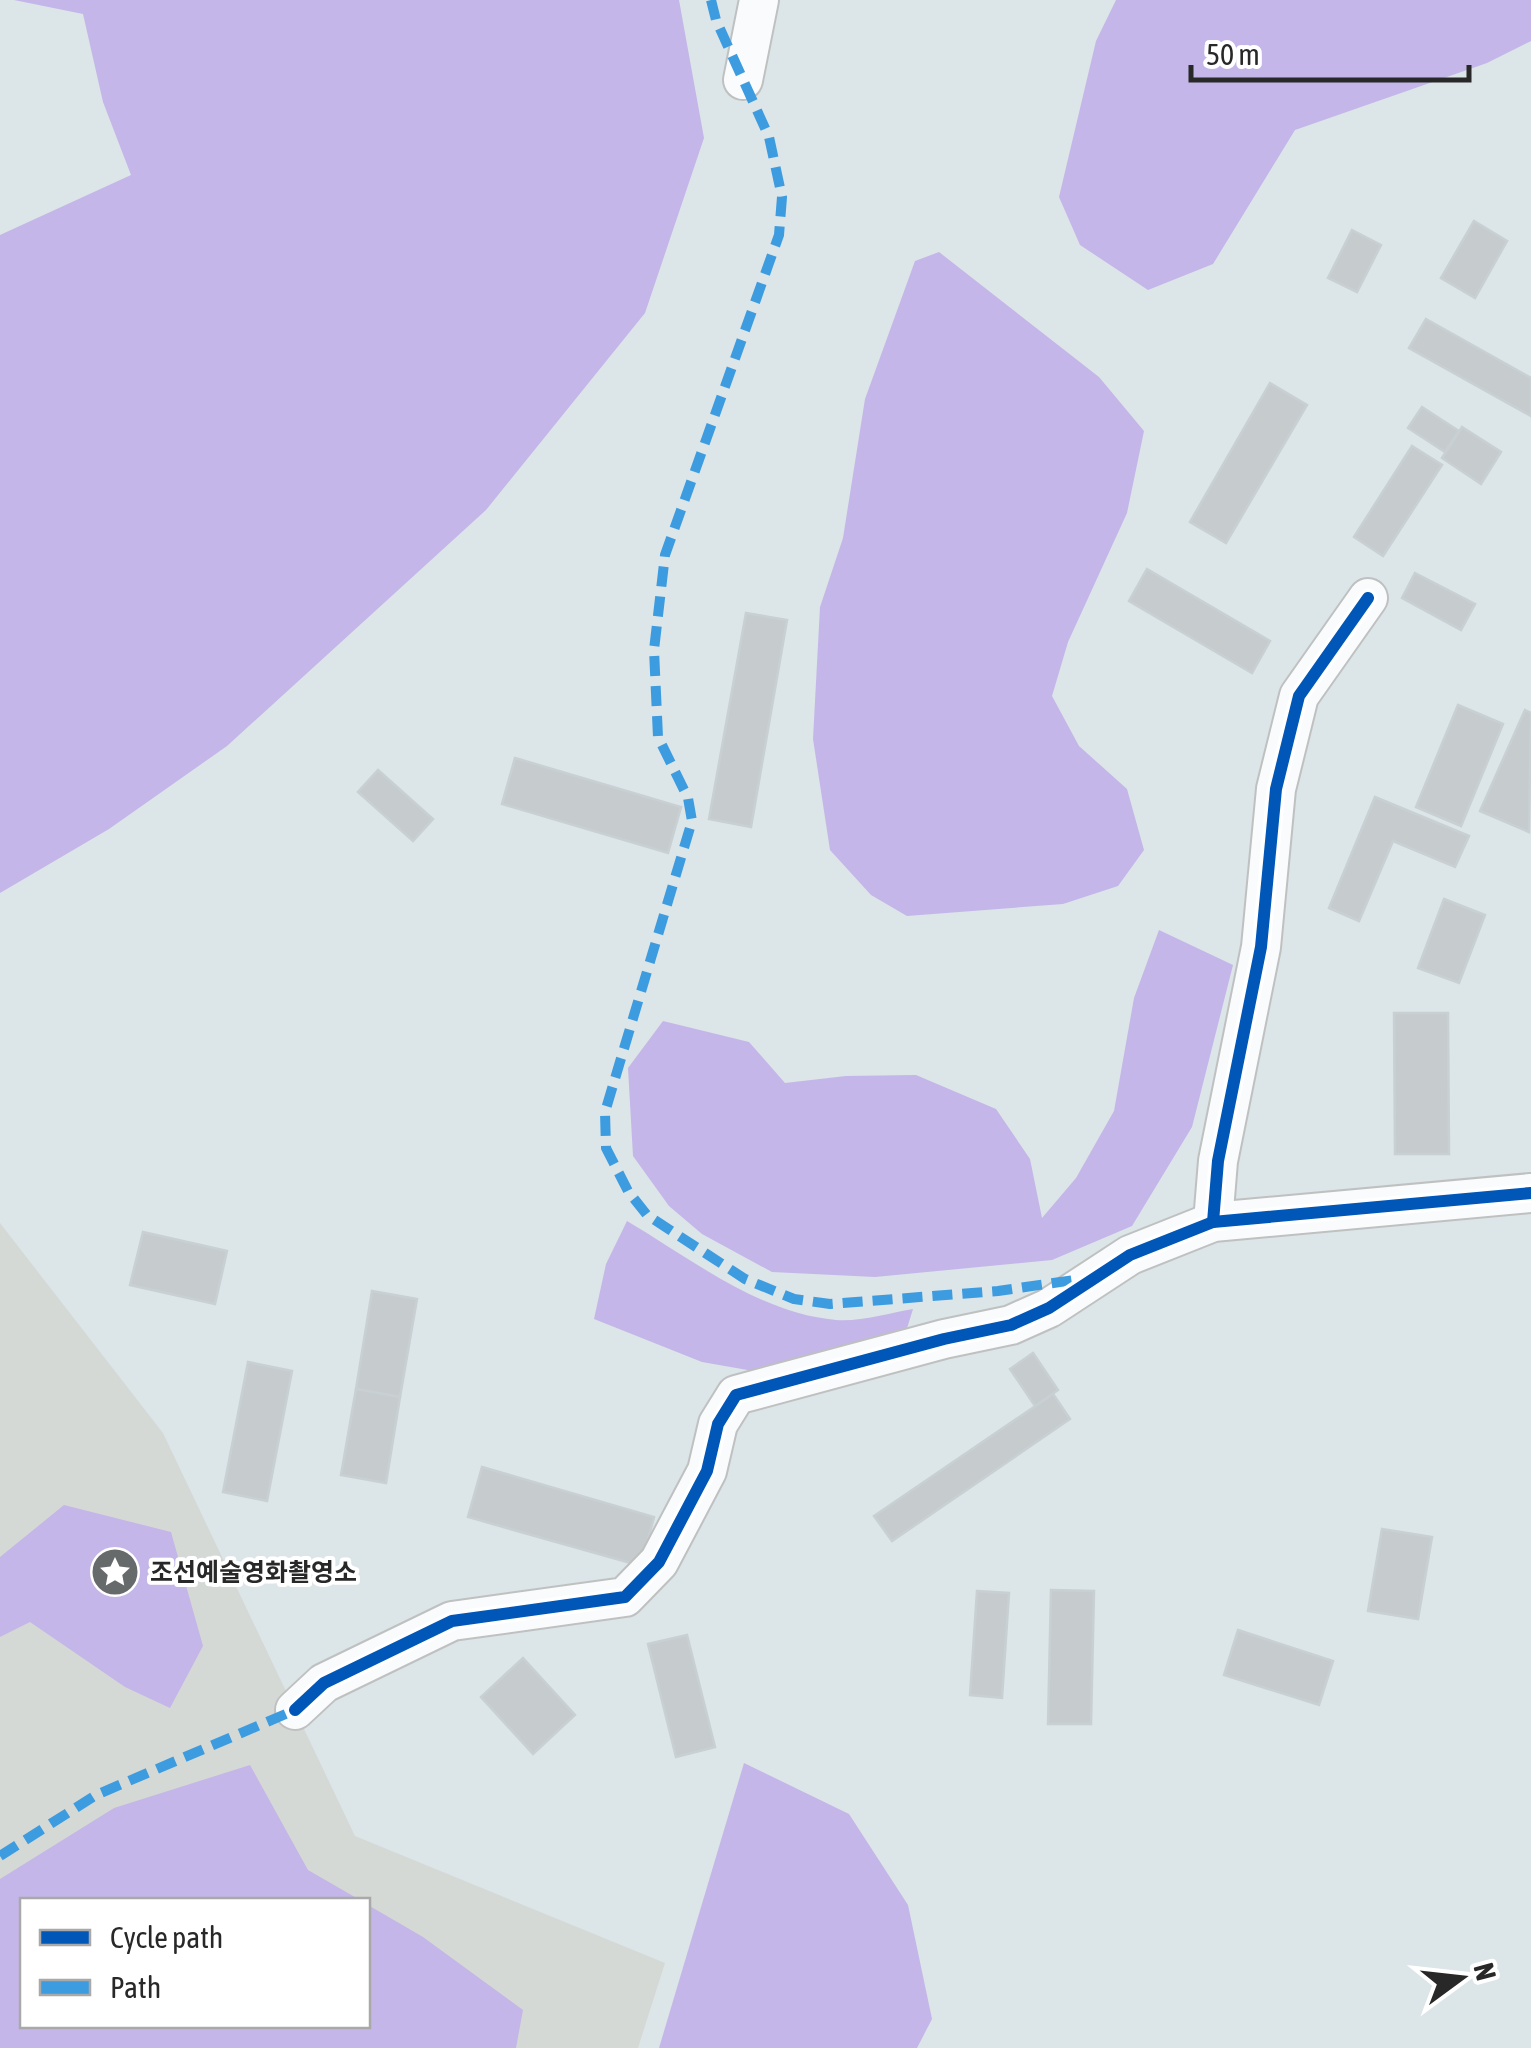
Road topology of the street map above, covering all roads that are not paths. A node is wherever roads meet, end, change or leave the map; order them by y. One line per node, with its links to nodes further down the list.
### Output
1 (759, 0): 2 (street)
2 (743, 80)
3 (1368, 598): 5 (street)
4 (1531, 1192): 5 (street)
5 (1214, 1222): 6 (street)
6 (295, 1710)

